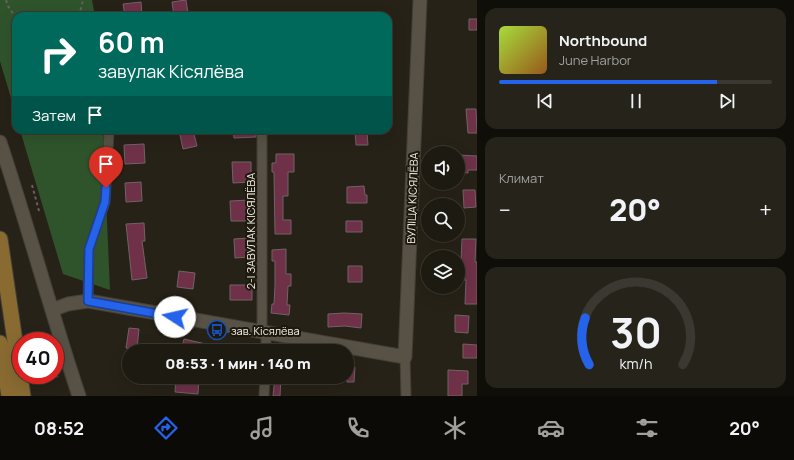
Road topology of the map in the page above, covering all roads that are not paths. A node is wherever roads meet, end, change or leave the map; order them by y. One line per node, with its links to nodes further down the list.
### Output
1 (420, 0): 11 (street, ВУЛІЦА КІСЯЛЁВА)
2 (109, 134): 6 (street)
3 (262, 134): 8 (street, 2-І ЗАВУЛАК КІСЯЛЁВА)
4 (0, 142): 7 (street)
5 (0, 238): 14 (main road)
6 (88, 301): 7 (street); 8 (street)
7 (52, 310): 15 (street)
8 (264, 333): 10 (street, 2-І ЗАВУЛАК КІСЯЛЁВА); 11 (street)
9 (0, 342): 13 (main road)
10 (265, 344)
11 (405, 357): 17 (street, ВУЛІЦА КІСЯЛЁВА)
12 (265, 384): 16 (street)
13 (9, 396)
14 (23, 396)
15 (79, 396)
16 (264, 396)
17 (406, 396)

